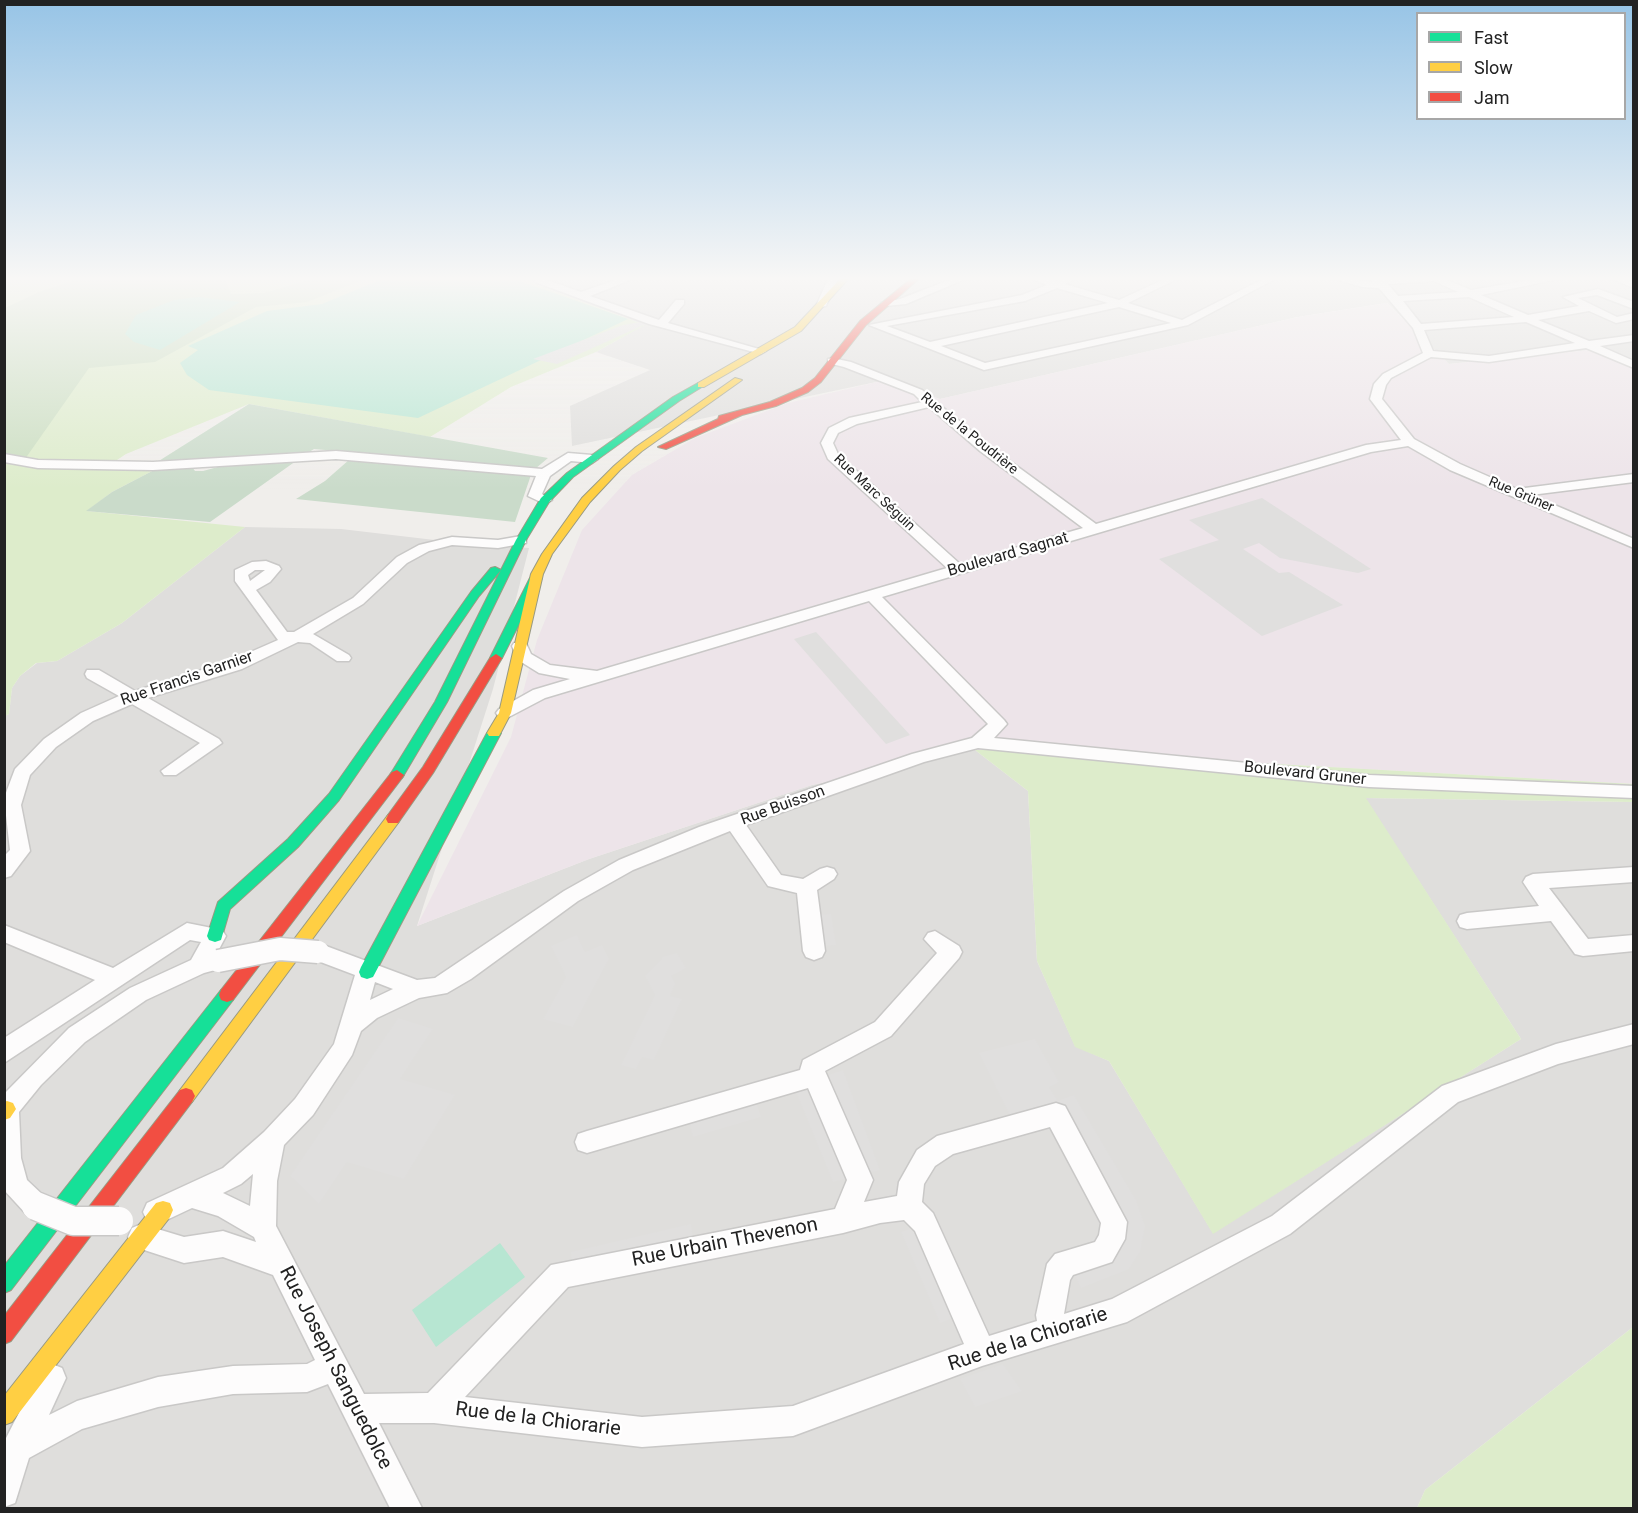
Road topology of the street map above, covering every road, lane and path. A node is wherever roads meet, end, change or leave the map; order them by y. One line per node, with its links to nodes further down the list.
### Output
1 (749, 348): 10 (street)
2 (766, 348): 10 (main road)
3 (784, 348): 16 (main road)
4 (845, 348): 12 (main road)
5 (932, 348): 6 (street)
6 (1072, 348)
7 (1426, 348): 11 (street)
8 (1571, 348): 11 (street)
9 (1596, 348): 13 (street)
10 (761, 351): 15 (main road)
11 (1429, 354): 18 (street, Rue Grüner)
12 (832, 361): 14 (street, Rue de la Poudrière); 17 (main road)
13 (1634, 364)
14 (932, 403): 26 (street, Rue de la Poudrière); 29 (street, Rue Marc Séguin)
15 (666, 406): 20 (main road); 23 (main road)
16 (691, 412): 17 (main road); 23 (main road)
17 (738, 414): 23 (main road)
18 (1410, 442): 24 (street, Rue Grüner); 26 (street, Boulevard Sagnat)
19 (4, 458): 21 (street)
20 (592, 459): 21 (street); 25 (main road)
21 (545, 473): 25 (street)
22 (1634, 478): 24 (street)
23 (601, 488): 30 (main road)
24 (1518, 493): 28 (street, Rue Grüner)
25 (551, 506): 27 (main road); 30 (main road)
26 (1094, 530): 29 (street, Boulevard Sagnat)
27 (521, 540): 33 (street, Rue Francis Garnier); 51 (main road); 73 (main road)
28 (1634, 544)
29 (958, 570): 32 (street, Boulevard Sagnat)
30 (536, 576): 34 (main road); 76 (main road)
31 (248, 588): 33 (street)
32 (872, 595): 36 (street, Boulevard Sagnat); 40 (street)
33 (297, 637): 35 (street); 38 (street, Rue Francis Garnier)
34 (520, 646): 36 (street); 39 (main road)
35 (343, 658)
36 (607, 673): 39 (street)
37 (93, 674): 38 (street)
38 (134, 697): 41 (street); 44 (street, Rue Francis Garnier)
39 (505, 713): 56 (main road)
40 (978, 742): 42 (street, Boulevard Gruner); 43 (street, Rue Buisson)
41 (170, 771)
42 (1631, 794)
43 (735, 824): 47 (street); 58 (street, Rue Buisson)
44 (4, 872)
45 (827, 874): 47 (street)
46 (1634, 874): 48 (street)
47 (806, 886): 54 (street)
48 (1556, 912): 49 (street); 53 (street)
49 (1467, 921)
50 (4, 933): 57 (street)
51 (215, 936): 55 (street); 57 (street)
52 (935, 939): 62 (street)
53 (1634, 943)
54 (814, 951)
55 (209, 964): 56 (street, bridge); 63 (street)
56 (367, 972): 58 (street); 59 (street)
57 (114, 978): 61 (street)
58 (417, 989): 59 (street, Rue Buisson)
59 (353, 1024): 64 (street)
60 (1634, 1034): 75 (street, Rue de la Chiorarie)
61 (4, 1053)
62 (815, 1076): 65 (street); 69 (street)
63 (9, 1099): 68 (street, bridge)
64 (273, 1140): 66 (street); 70 (street)
65 (587, 1142)
66 (191, 1195): 68 (street); 70 (street)
67 (909, 1207): 69 (street, Rue Urbain Thevenon); 75 (street); 77 (street)
68 (162, 1210): 71 (main road)
69 (843, 1220): 80 (street, Rue Urbain Thevenon)
70 (263, 1228): 72 (street, Rue Joseph Sanguedolce)
71 (141, 1237): 72 (street); 74 (main road)
72 (283, 1265): 78 (street, Rue Joseph Sanguedolce)
73 (4, 1283)
74 (90, 1305): 81 (main road); 82 (street)
75 (1053, 1329): 77 (street, Rue de la Chiorarie)
76 (4, 1334)
77 (982, 1352): 80 (street, Rue de la Chiorarie)
78 (320, 1373): 79 (street, Rue Joseph Sanguedolce); 82 (street)
79 (356, 1408): 80 (street, Rue de la Chiorarie); 84 (street, Rue Joseph Sanguedolce)
80 (434, 1408)
81 (4, 1414)
82 (17, 1448): 83 (street)
83 (4, 1492)
84 (406, 1509)

